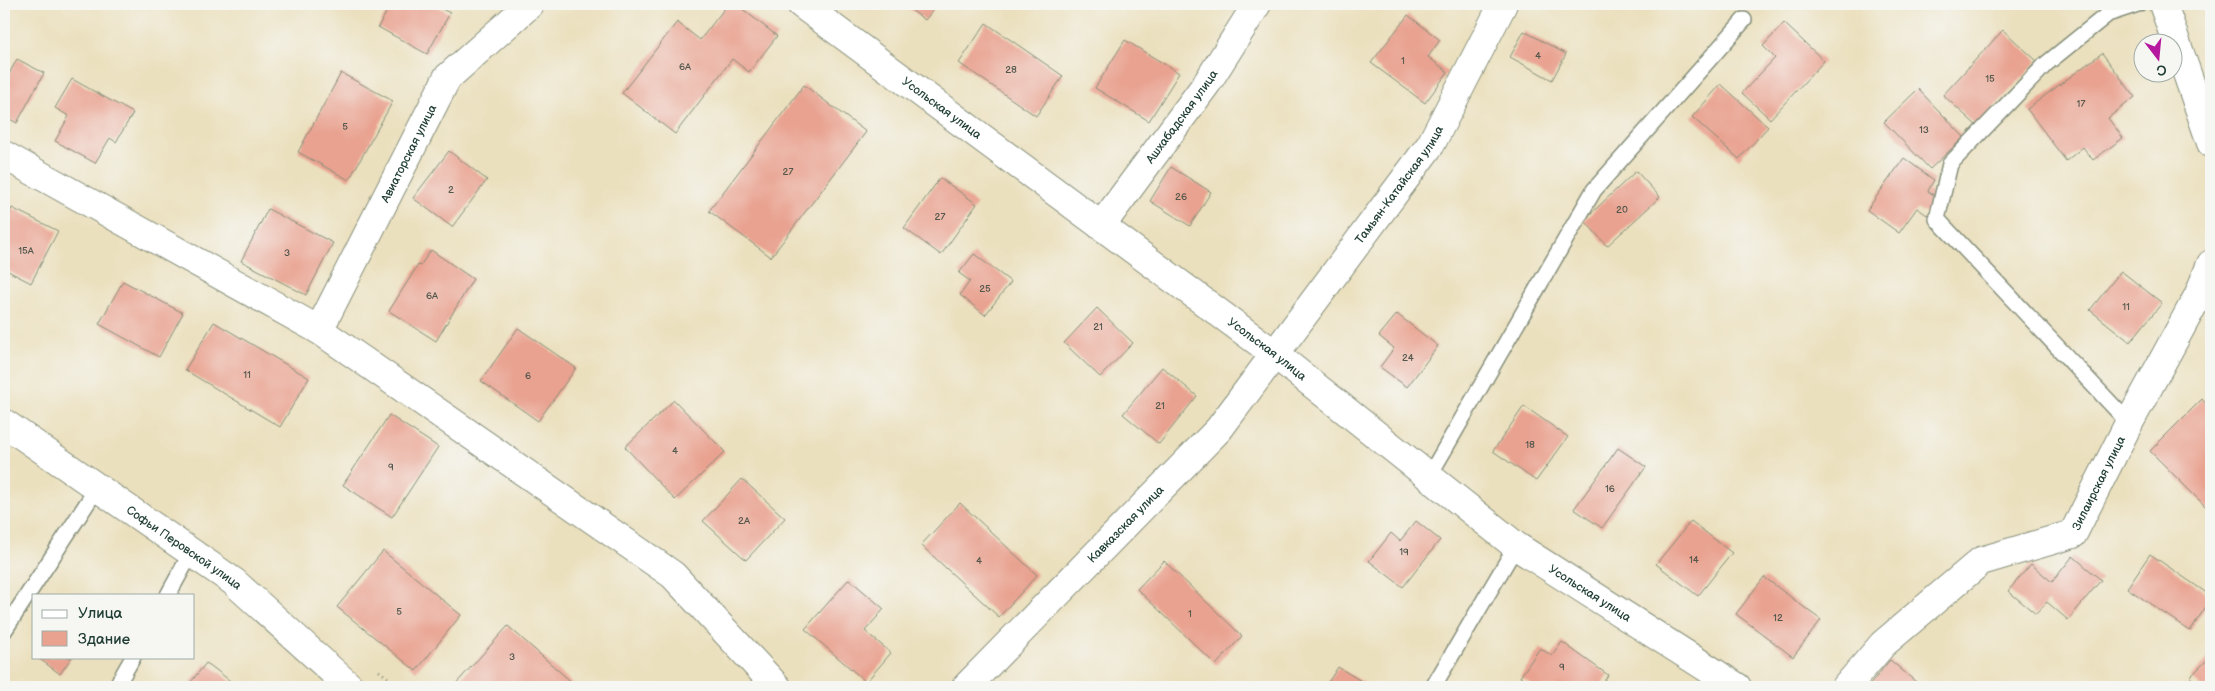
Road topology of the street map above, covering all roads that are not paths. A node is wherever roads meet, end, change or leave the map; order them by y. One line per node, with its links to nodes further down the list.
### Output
1 (530, 4): 12 (street, Авиаторская улица)
2 (801, 4): 10 (street, Усольская улица)
3 (1257, 4): 10 (street, Ашхабадская улица)
4 (1503, 4): 13 (street, Тамьян-Катайская улица)
5 (2138, 4): 15 (lane)
6 (2163, 4): 8 (street)
7 (1744, 20): 16 (lane)
8 (2211, 144)
9 (4, 155): 12 (street)
10 (1101, 226): 13 (street, Усольская улица)
11 (2211, 264): 15 (street, Зилаирская улица)
12 (319, 330): 25 (street)
13 (1276, 355): 16 (street, Усольская улица); 26 (street, Кавказская улица)
14 (4, 423): 17 (street, Софьи Перовской улица)
15 (2129, 423): 29 (street, Зилаирская улица)
16 (1428, 478): 18 (street, Усольская улица)
17 (97, 488): 19 (street, Софьи Перовской улица); 21 (lane)
18 (1516, 546): 27 (lane); 28 (street, Усольская улица)
19 (191, 552): 20 (lane); 24 (street, Софьи Перовской улица)
20 (169, 594)
21 (4, 631)
22 (132, 658): 23 (lane)
23 (116, 687)
24 (350, 687)
25 (777, 687)
26 (966, 687)
27 (1433, 687)
28 (1737, 687)
29 (1846, 687)

